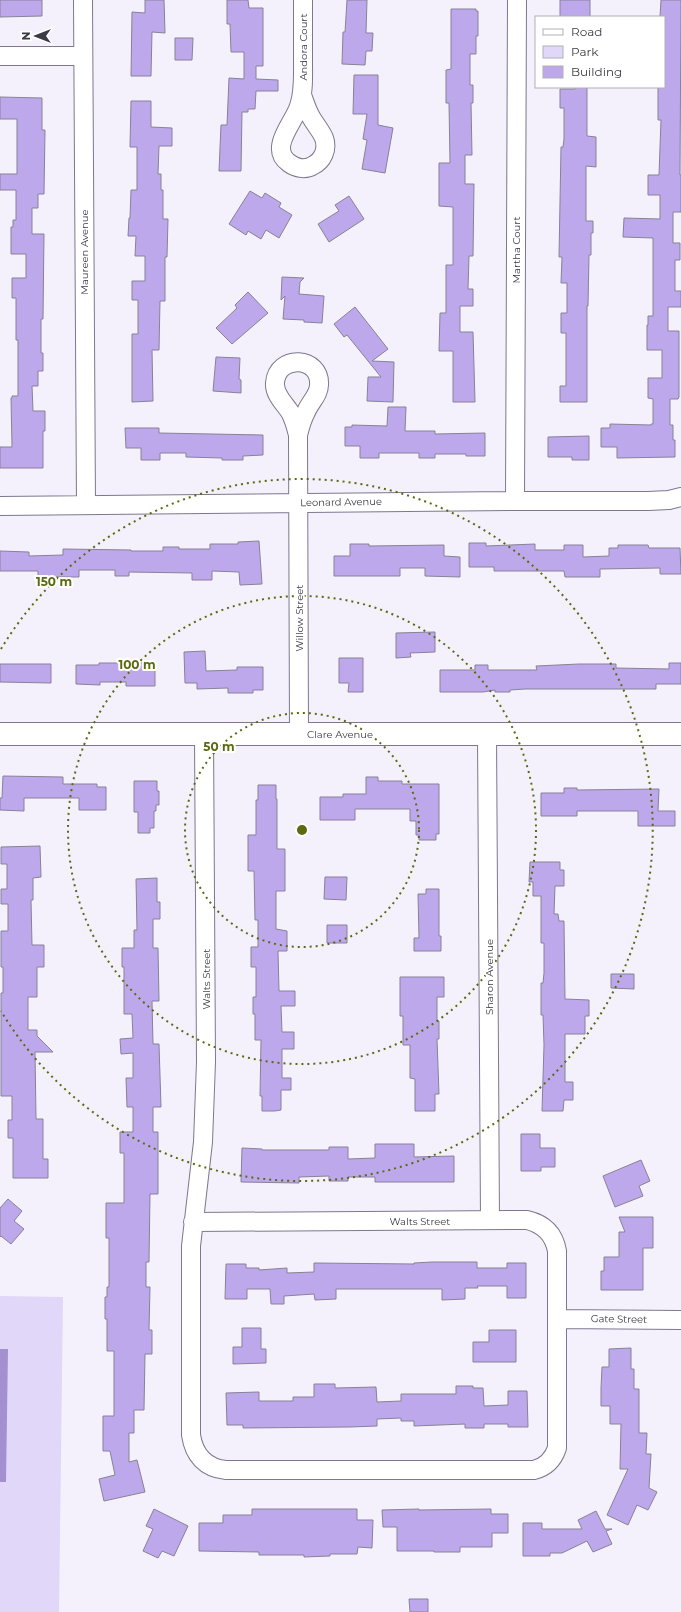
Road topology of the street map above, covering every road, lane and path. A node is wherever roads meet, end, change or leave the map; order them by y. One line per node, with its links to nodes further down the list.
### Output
1 (83, 0): 5 (street, Maureen Avenue)
2 (303, 0): 6 (street, Andora Court)
3 (517, 0): 9 (street, Martha Court)
4 (0, 56): 5 (street)
5 (83, 56): 11 (street, Maureen Avenue)
6 (302, 95)
7 (298, 435): 10 (street, Willow Street)
8 (681, 497): 9 (street, Leonard Avenue)
9 (516, 501): 10 (street, Leonard Avenue)
10 (298, 503): 11 (street, Leonard Avenue); 14 (street, Willow Street)
11 (86, 505): 12 (street, Leonard Avenue)
12 (0, 506)
13 (0, 734): 17 (street, Clare Avenue)
14 (299, 734): 15 (street, Clare Avenue); 17 (street, Clare Avenue)
15 (487, 734): 16 (street, Clare Avenue); 18 (street, Sharon Avenue)
16 (681, 734)
17 (204, 735): 19 (street, Walts Street)
18 (490, 1220): 19 (street, Walts Street); 20 (street, Walts Street)
19 (194, 1222): 20 (street, Walts Street)
20 (556, 1319): 21 (street, Gate Street)
21 (681, 1320)

